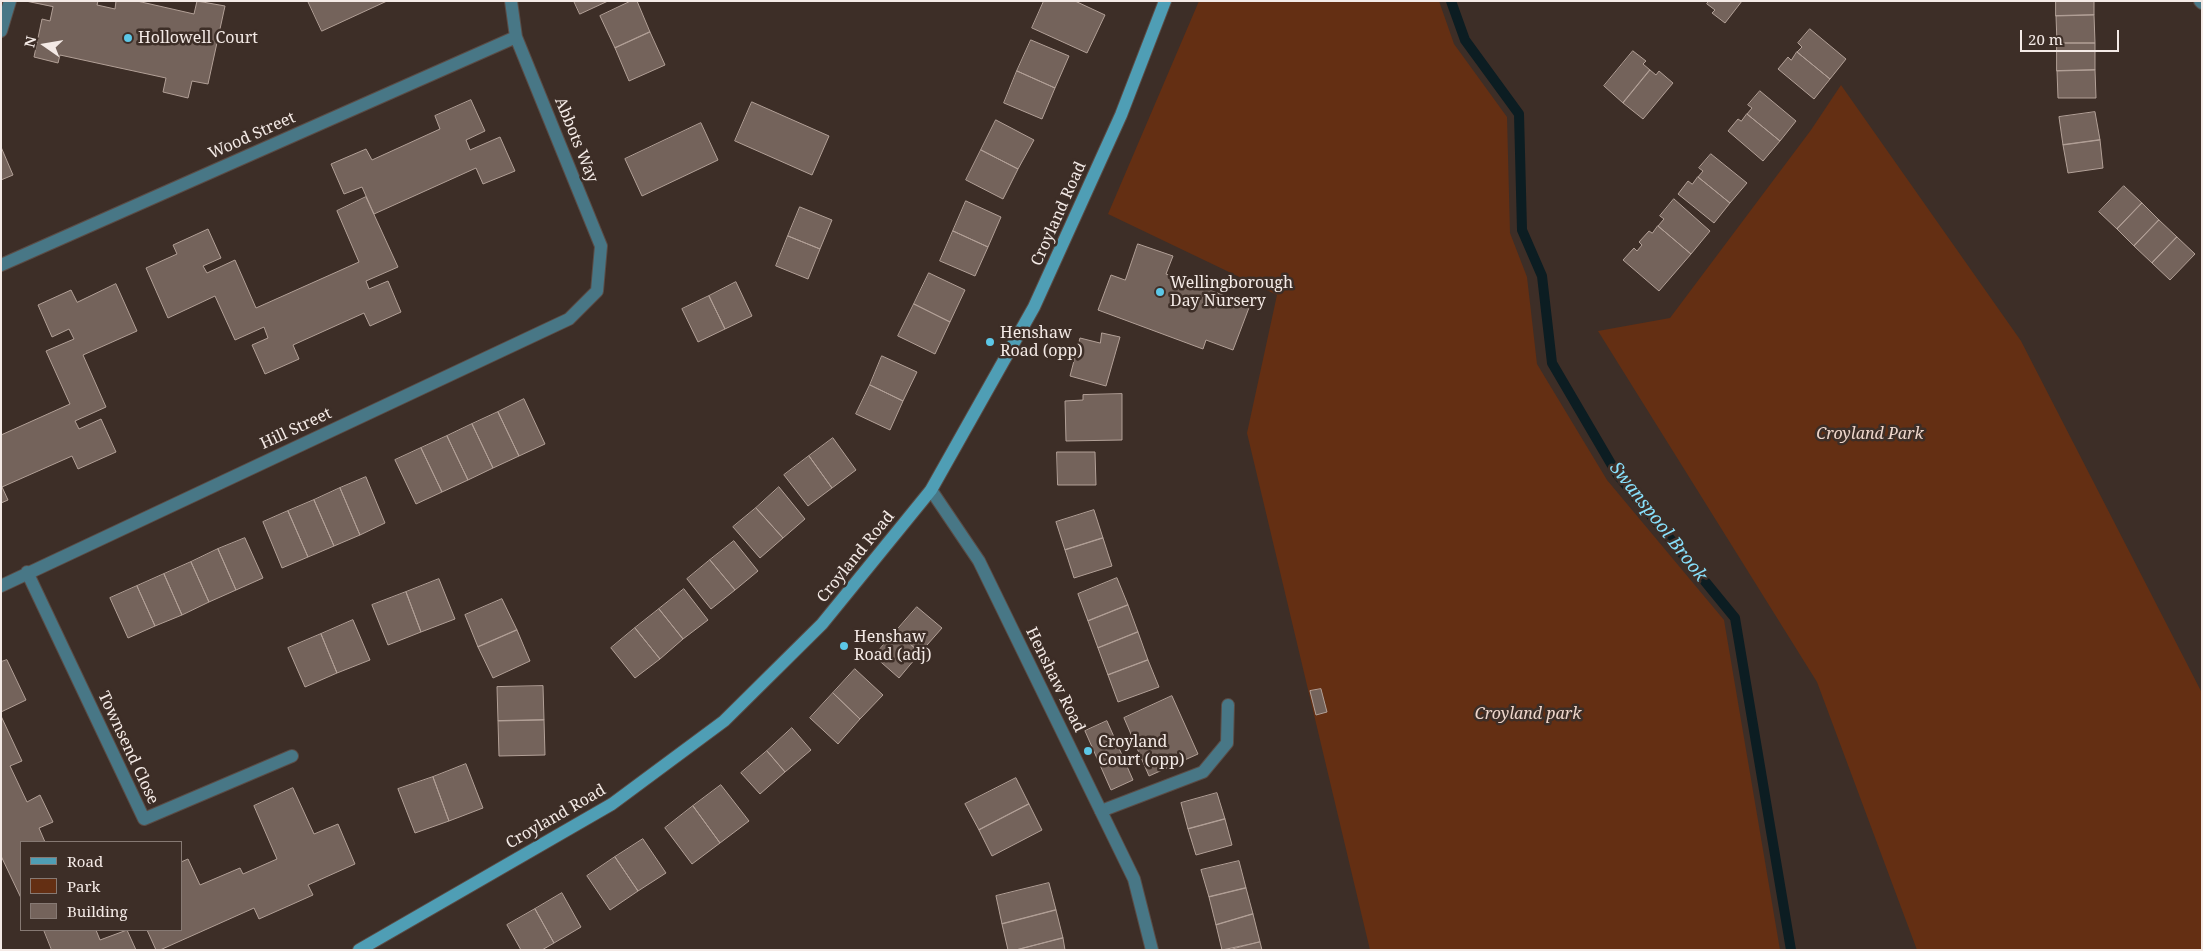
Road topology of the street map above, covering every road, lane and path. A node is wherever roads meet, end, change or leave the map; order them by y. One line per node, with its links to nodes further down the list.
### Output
1 (10, 1): 4 (street)
2 (511, 1): 5 (street, Abbots Way)
3 (1165, 1): 8 (main road, Croyland Road)
4 (1, 31)
5 (516, 37): 6 (street, Wood Street); 7 (street, Abbots Way)
6 (1, 265)
7 (597, 292): 9 (street, Hill Street)
8 (931, 490): 13 (street, Henshaw Road); 14 (main road, Croyland Road)
9 (27, 572): 10 (street, Hill Street); 12 (street, Townsend Close)
10 (1, 586)
11 (1228, 705): 13 (street)
12 (292, 756)
13 (1100, 811): 15 (street, Henshaw Road)
14 (359, 950)
15 (1152, 950)

